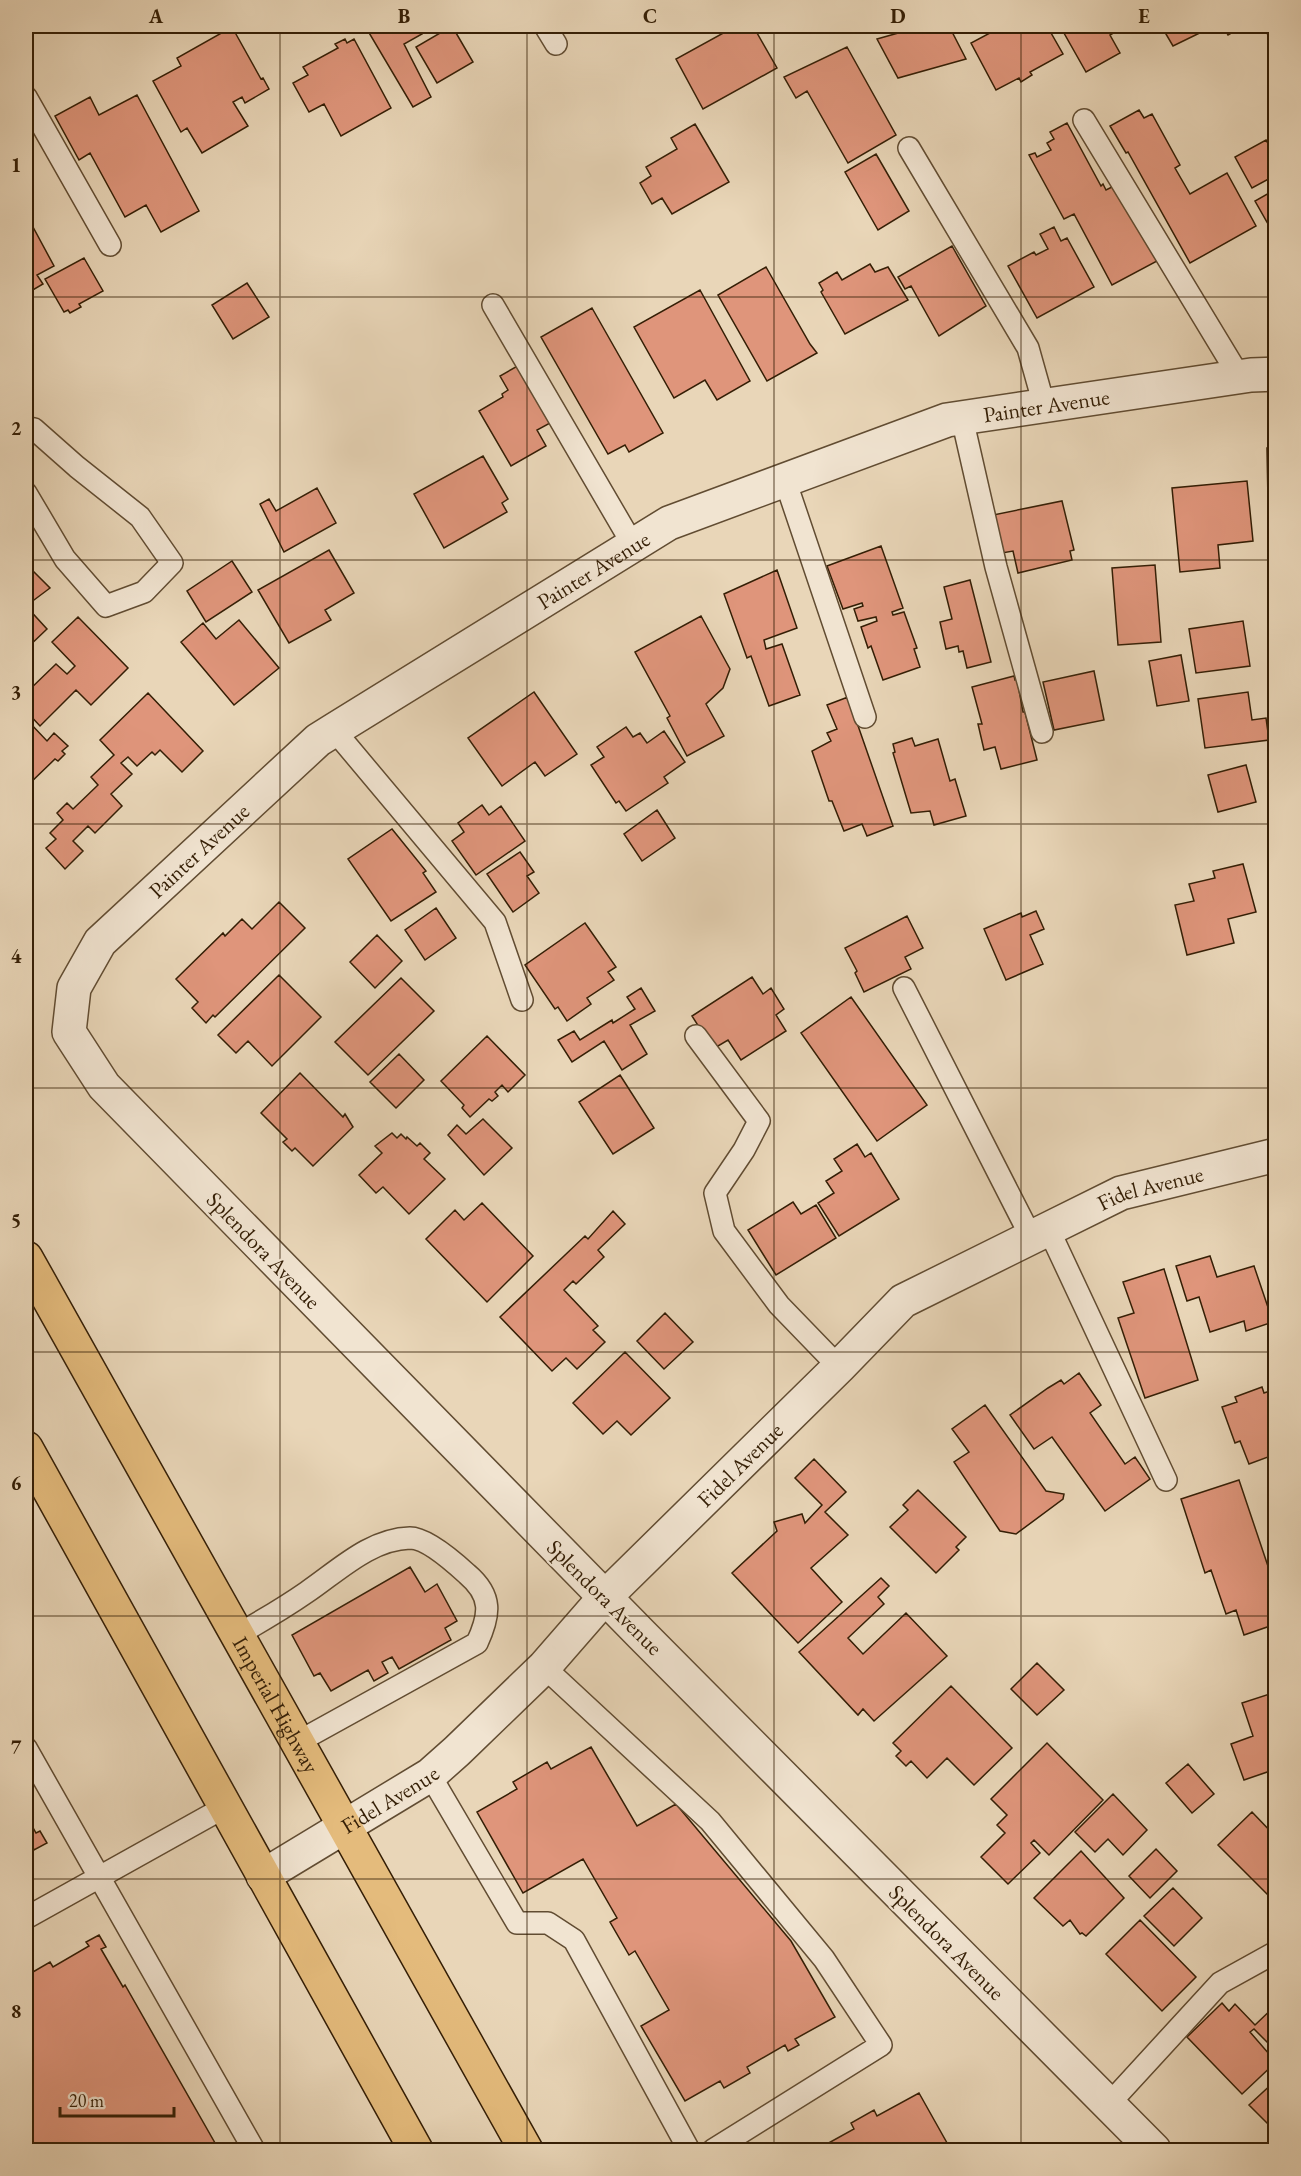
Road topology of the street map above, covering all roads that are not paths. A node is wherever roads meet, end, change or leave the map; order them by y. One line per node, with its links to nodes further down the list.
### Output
1 (545, 26): 2 (lane)
2 (556, 44)
3 (26, 97): 6 (lane)
4 (1084, 120): 9 (lane)
5 (909, 148): 10 (lane)
6 (110, 244)
7 (493, 304): 15 (lane)
8 (1275, 374): 9 (street, Painter Avenue)
9 (1239, 376): 10 (street, Painter Avenue)
10 (1044, 405): 11 (street, Painter Avenue)
11 (962, 418): 13 (street, Painter Avenue); 18 (lane)
12 (26, 428): 14 (lane)
13 (785, 480): 15 (street, Painter Avenue); 16 (lane)
14 (26, 493)
15 (633, 545): 17 (street, Painter Avenue)
16 (865, 717)
17 (334, 730): 20 (lane); 21 (street, Painter Avenue)
18 (1042, 732)
19 (904, 988): 24 (lane)
20 (522, 1000)
21 (69, 1032): 29 (street, Splendora Avenue)
22 (696, 1036): 26 (lane)
23 (1275, 1155): 24 (street, Fidel Avenue)
24 (1040, 1232): 26 (street, Fidel Avenue); 28 (lane)
25 (26, 1258): 30 (main road, Imperial Highway)
26 (839, 1367): 29 (street, Fidel Avenue)
27 (26, 1448): 35 (main road)
28 (1166, 1480)
29 (605, 1597): 31 (street, Fidel Avenue); 41 (street, Splendora Avenue)
30 (237, 1635): 32 (main road, Imperial Highway); 32 (lane)
31 (544, 1667): 34 (street, Fidel Avenue); 46 (lane)
32 (296, 1743): 36 (main road, Imperial Highway)
33 (26, 1748): 38 (lane)
34 (430, 1775): 36 (street, Fidel Avenue); 45 (lane)
35 (225, 1807): 37 (main road); 38 (lane)
36 (344, 1828): 37 (street, Fidel Avenue); 44 (main road, Imperial Highway)
37 (263, 1876): 43 (main road)
38 (99, 1878): 39 (lane); 42 (lane)
39 (26, 1918)
40 (1275, 1952): 41 (lane)
41 (1109, 2104): 47 (street, Splendora Avenue)
42 (254, 2151)
43 (416, 2151)
44 (526, 2151)
45 (689, 2151)
46 (713, 2151)
47 (1154, 2151)

